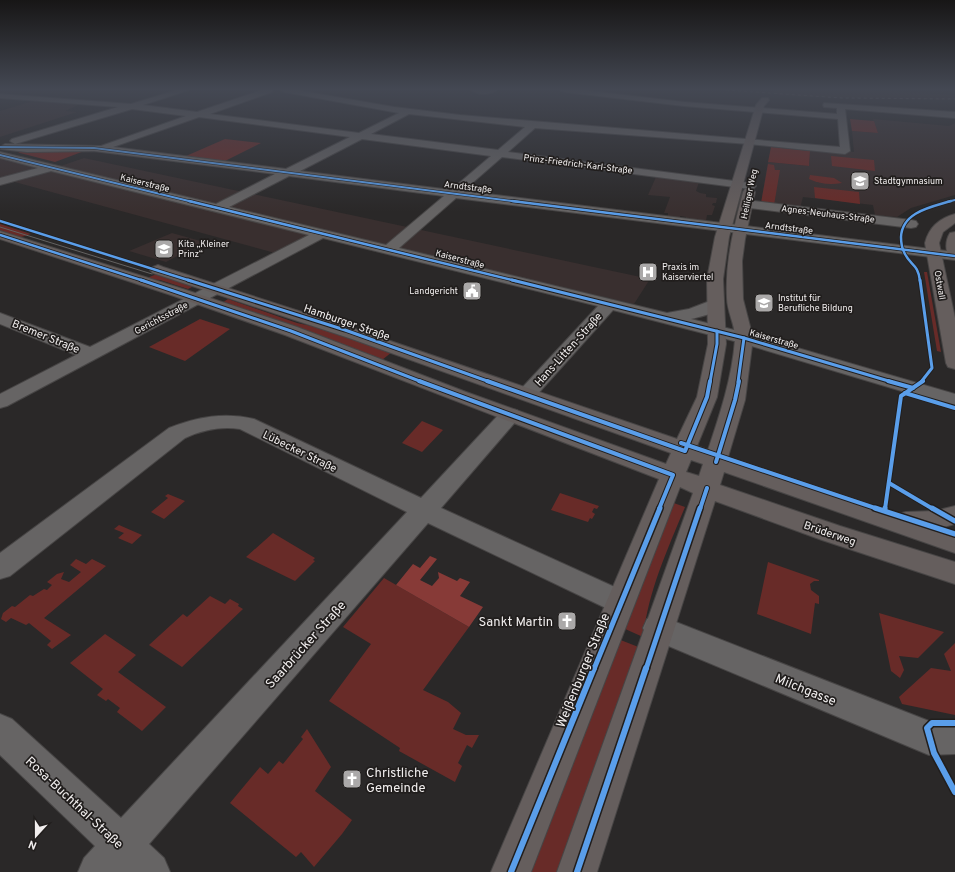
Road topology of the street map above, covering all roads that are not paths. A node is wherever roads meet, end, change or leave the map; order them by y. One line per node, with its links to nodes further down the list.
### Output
1 (50, 131): 12 (street)
2 (152, 131): 13 (street)
3 (318, 131): 9 (street, Prinz-Friedrich-Karl-Straße)
4 (370, 131): 9 (street)
5 (527, 131): 14 (street)
6 (610, 131): 11 (street)
7 (753, 131): 11 (main road, Heiliger Weg)
8 (844, 131): 10 (street)
9 (359, 136): 14 (street, Prinz-Friedrich-Karl-Straße); 18 (street)
10 (763, 137): 11 (street); 16 (main road, Heiliger Weg)
11 (750, 141): 21 (main road, Heiliger Weg)
12 (0, 146): 13 (street, Arndtstraße)
13 (101, 149): 17 (street); 18 (street, Arndtstraße)
14 (500, 154): 21 (street, Prinz-Friedrich-Karl-Straße); 22 (street)
15 (0, 155): 17 (street, Kaiserstraße)
16 (757, 155)
17 (50, 167): 19 (street); 24 (street, Kaiserstraße)
18 (287, 172): 22 (street, Arndtstraße); 24 (street)
19 (0, 182)
20 (751, 182): 21 (street, Prinz-Friedrich-Karl-Straße); 23 (main road, Heiliger Weg)
21 (736, 184): 28 (main road, Heiliger Weg)
22 (455, 193): 28 (street, Arndtstraße); 33 (street)
23 (746, 204): 27 (street, Agnes-Neuhaus-Straße); 29 (main road, Heiliger Weg)
24 (216, 208): 30 (street, Kaiserstraße)
25 (955, 218): 34 (main road, Ostwall)
26 (0, 220): 36 (main road, Hamburger Straße)
27 (911, 224)
28 (724, 228): 29 (street, Arndtstraße); 39 (main road, Heiliger Weg)
29 (740, 230): 34 (street, Arndtstraße); 43 (main road, Heiliger Weg)
30 (322, 233): 33 (street, Kaiserstraße); 36 (street, Gerichtsstraße)
31 (0, 235): 37 (main road, Hamburger Straße)
32 (955, 236): 35 (main road)
33 (390, 250): 38 (street, Kaiserstraße)
34 (934, 253): 35 (street, Arndtstraße); 45 (main road, Ostwall)
35 (955, 255)
36 (217, 288): 37 (street, Gerichtsstraße); 48 (main road, Hamburger Straße)
37 (198, 299): 44 (street, Gerichtsstraße); 48 (main road, Hamburger Straße)
38 (609, 304): 40 (street, Kaiserstraße); 48 (street, Hans-Litten-Straße)
39 (715, 304): 40 (street); 42 (main road, Heiliger Weg)
40 (661, 316): 42 (street, Kaiserstraße)
41 (0, 318): 44 (street, Bremer Straße)
42 (717, 331): 43 (street, Kaiserstraße); 49 (main road, Weißenburger Straße)
43 (744, 338): 46 (street, Kaiserstraße); 50 (main road)
44 (91, 354): 47 (street, Gerichtsstraße)
45 (955, 363)
46 (955, 401)
47 (0, 402)
48 (518, 405): 49 (main road, Hamburger Straße); 51 (street, Saarbrücker Straße)
49 (679, 463): 50 (main road, Hamburger Straße); 57 (main road, Weißenburger Straße)
50 (711, 475): 52 (main road); 56 (main road, Brüderweg); 58 (main road)
51 (424, 510): 55 (street, Lübecker Straße); 57 (street, Lübecker Straße); 61 (street, Saarbrücker Straße)
52 (871, 515): 53 (main road); 54 (main road)
53 (955, 515)
54 (955, 543)
55 (0, 568)
56 (955, 573)
57 (620, 602): 64 (main road, Weißenburger Straße)
58 (658, 628): 60 (street, Milchgasse); 65 (main road)
59 (0, 731): 61 (street, Rosa-Buchthal-Straße)
60 (955, 737)
61 (122, 845): 62 (street, Saarbrücker Straße); 63 (street, Rosa-Buchthal-Straße)
62 (98, 872)
63 (150, 872)
64 (511, 872)
65 (576, 872)

